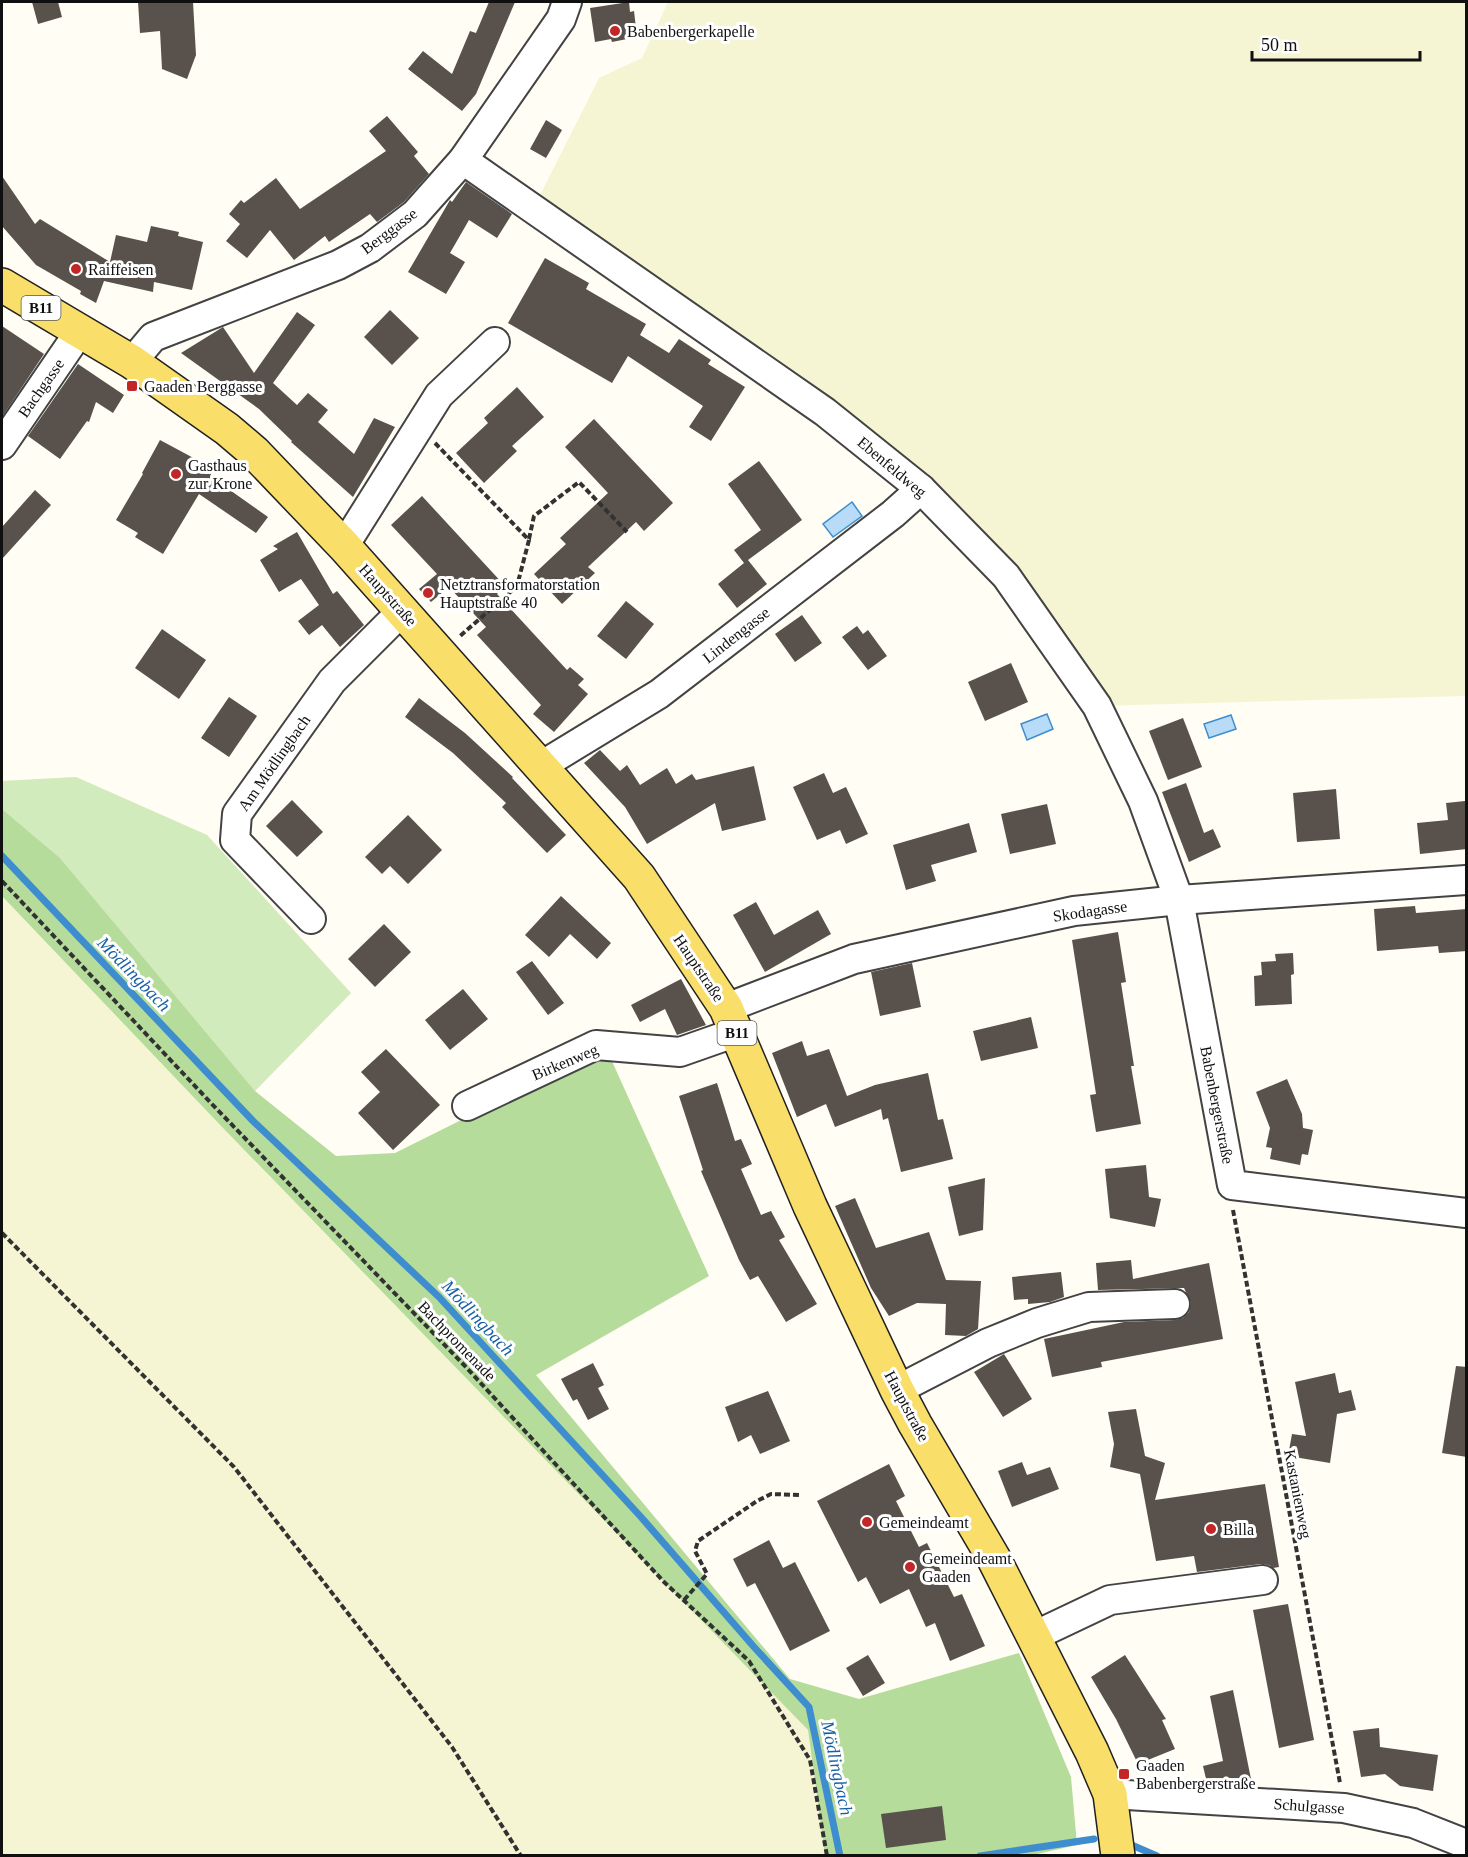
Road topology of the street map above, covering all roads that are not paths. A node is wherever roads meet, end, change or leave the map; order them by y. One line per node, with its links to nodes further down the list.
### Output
1 (567, 2): 2 (street, Berggasse)
2 (463, 160): 6 (street, Berggasse); 8 (street, Ebenfeldweg)
3 (2, 285): 4 (main road, Hauptstraße / B11)
4 (80, 332): 6 (main road, Hauptstraße / B11); 7 (street, Bachgasse)
5 (495, 342): 9 (street)
6 (132, 362): 9 (main road, Hauptstraße / B11)
7 (2, 445)
8 (921, 489): 11 (street, Lindengasse); 13 (street, Ebenfeldweg)
9 (345, 546): 10 (main road, Hauptstraße / B11)
10 (402, 611): 11 (main road, Hauptstraße / B11); 14 (street, Am Mödlingbach)
11 (541, 766): 15 (main road, Hauptstraße / B11)
12 (1467, 880): 13 (street, Skodagasse)
13 (1179, 900): 15 (street, Skodagasse); 17 (street, Babenbergerstraße)
14 (311, 919)
15 (731, 1020): 16 (street, Birkenweg); 19 (main road, Hauptstraße / B11)
16 (467, 1106)
17 (1467, 1213)
18 (1175, 1304): 19 (street)
19 (897, 1390): 21 (main road, Hauptstraße / B11)
20 (1263, 1580): 21 (street)
21 (1032, 1637): 22 (main road, Hauptstraße / B11)
22 (1110, 1794): 23 (street, Schulgasse); 24 (main road, Hauptstraße / B11)
23 (1467, 1844)
24 (1118, 1856)

